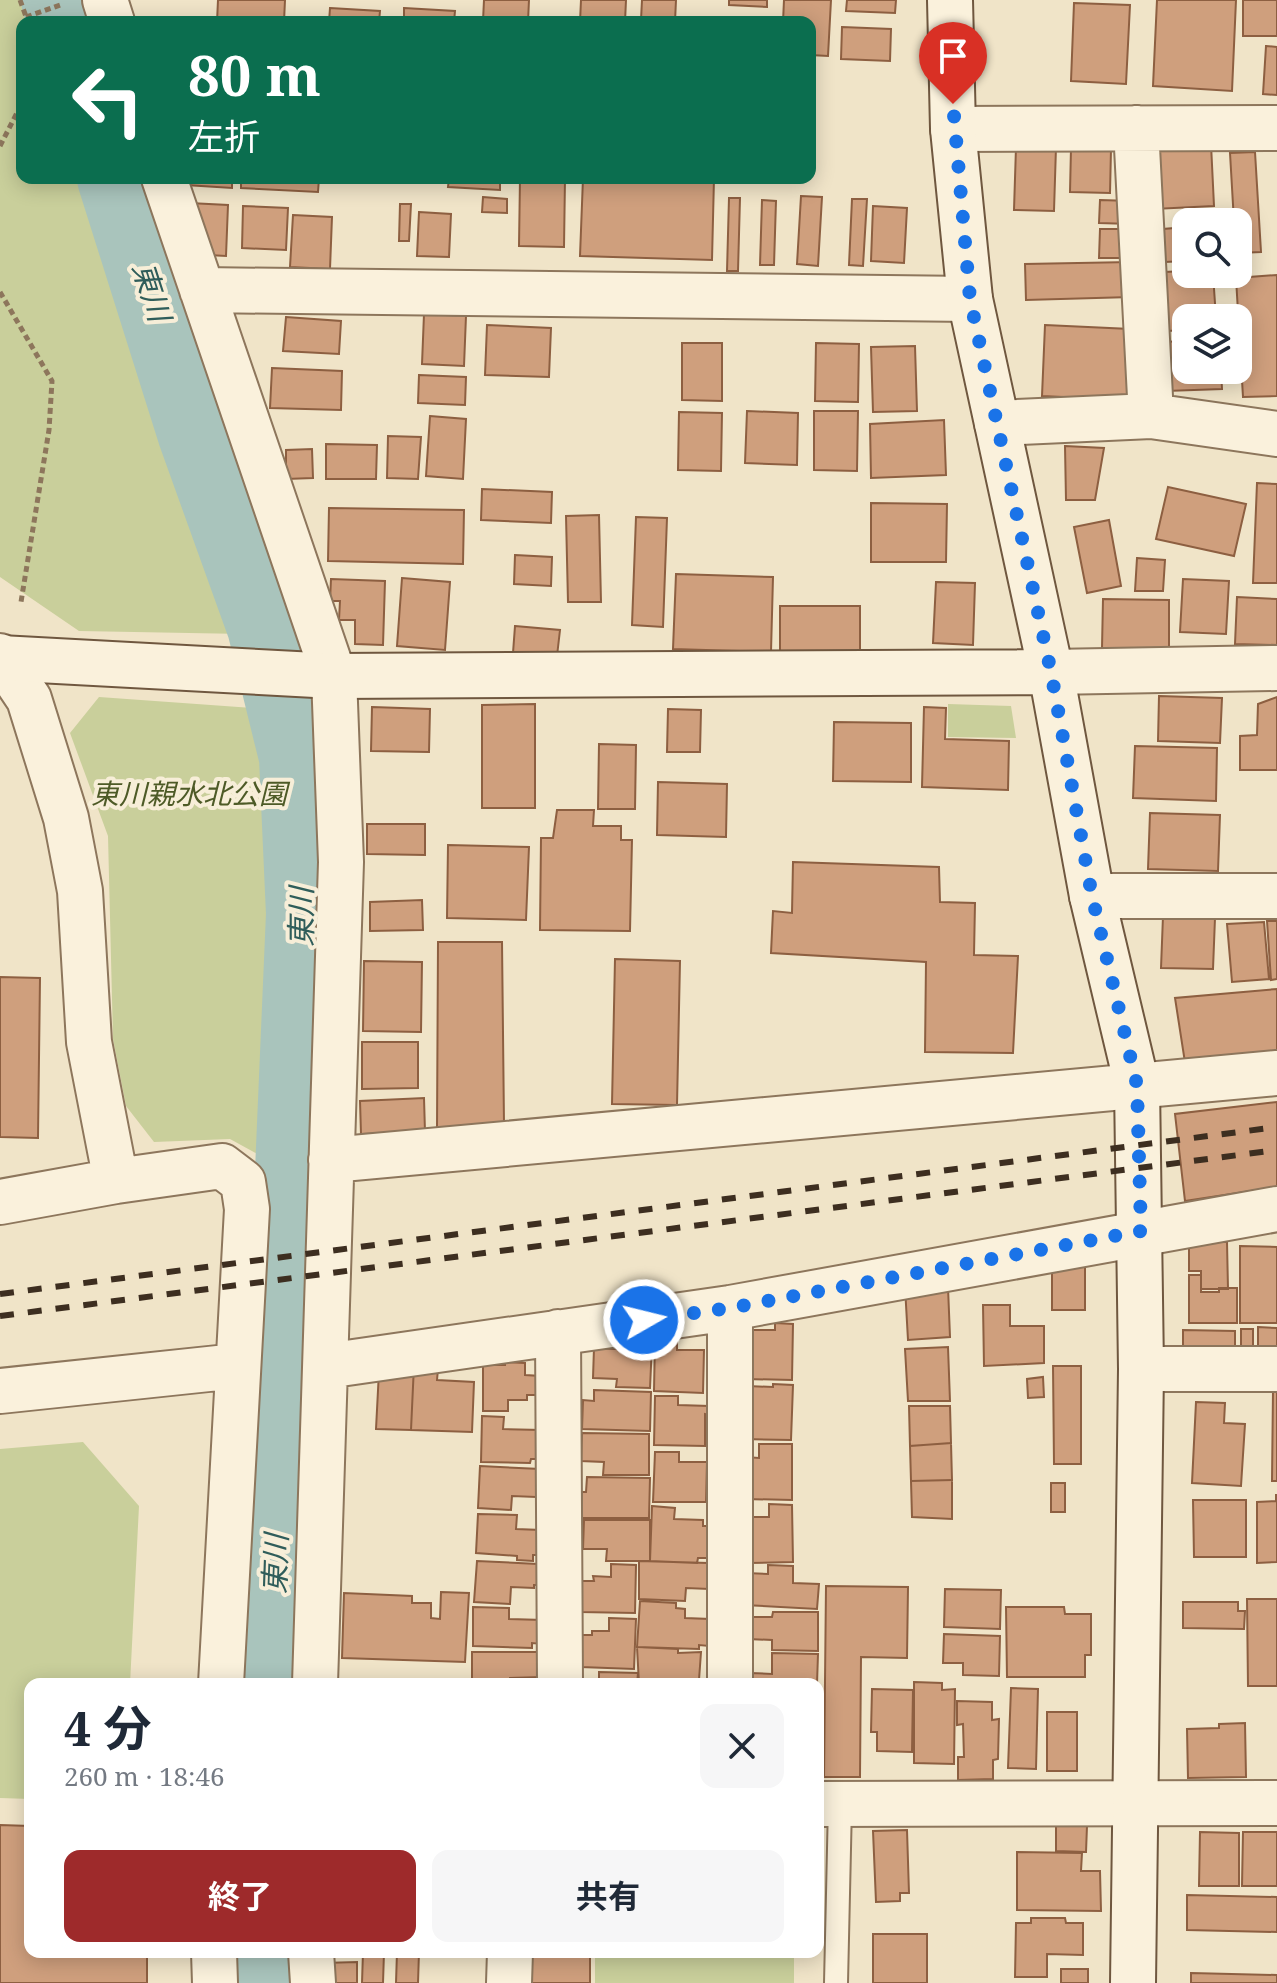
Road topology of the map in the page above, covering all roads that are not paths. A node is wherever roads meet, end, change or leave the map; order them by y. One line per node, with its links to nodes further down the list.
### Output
1 (950, 0): 4 (street)
2 (1136, 128): 3 (street); 4 (street); 8 (street)
3 (1277, 128)
4 (953, 129): 7 (street)
5 (166, 184): 6 (street)
6 (202, 290): 7 (street); 14 (street)
7 (970, 299): 9 (street)
8 (1151, 416): 9 (street); 10 (street)
9 (997, 423): 13 (street)
10 (1277, 434)
11 (0, 657): 14 (street); 20 (street)
12 (1277, 668): 13 (street)
13 (1051, 672): 14 (street); 15 (street)
14 (320, 676): 19 (street)
15 (1092, 896): 16 (street); 18 (street)
16 (1277, 896)
17 (1277, 1073): 18 (street)
18 (1137, 1085): 19 (street); 23 (street)
19 (331, 1160): 27 (street)
20 (116, 1181): 21 (street); 26 (street)
21 (0, 1202)
22 (1277, 1209): 23 (street)
23 (1141, 1231): 24 (street); 28 (street)
24 (730, 1308): 25 (street); 34 (street)
25 (558, 1332): 27 (street); 33 (street)
26 (237, 1366): 30 (street); 31 (street)
27 (326, 1366): 32 (street)
28 (1141, 1369): 29 (street); 35 (street)
29 (1277, 1369)
30 (0, 1391)
31 (221, 1678)
32 (315, 1678)
33 (560, 1678)
34 (730, 1678)
35 (1135, 1803): 36 (street); 37 (street); 45 (street)
36 (1277, 1803)
37 (829, 1804): 44 (lane)
38 (214, 1958): 41 (street)
39 (311, 1958): 42 (street)
40 (510, 1958): 43 (street)
41 (215, 1983)
42 (313, 1983)
43 (509, 1983)
44 (836, 1983)
45 (1133, 1983)

